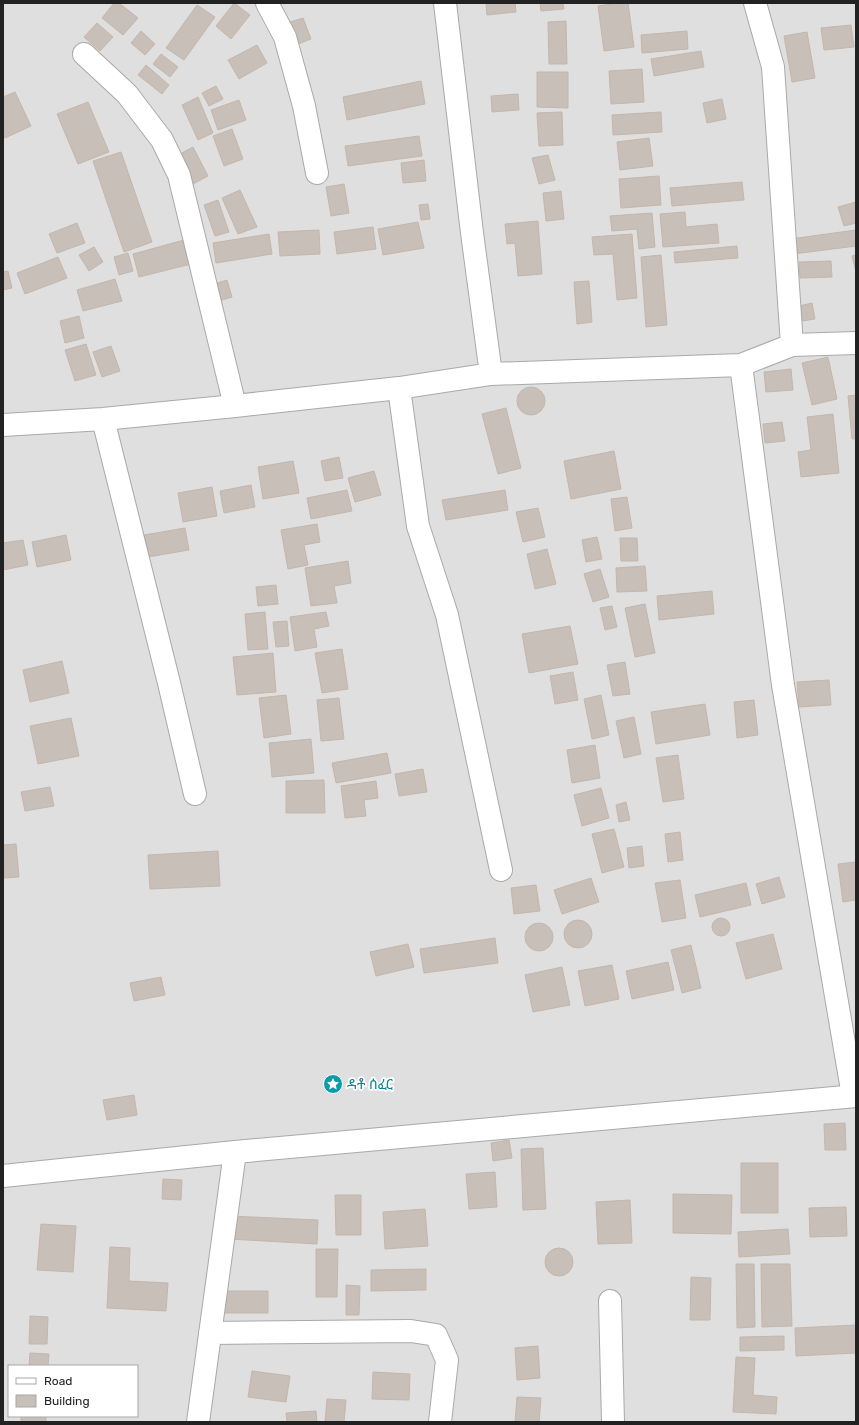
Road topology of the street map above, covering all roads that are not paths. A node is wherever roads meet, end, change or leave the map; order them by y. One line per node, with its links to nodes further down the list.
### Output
1 (267, 3): 5 (street)
2 (445, 3): 9 (street)
3 (755, 3): 7 (street)
4 (84, 54): 11 (street)
5 (317, 173)
6 (856, 343): 7 (street)
7 (792, 345): 8 (street)
8 (741, 365): 9 (street); 16 (street)
9 (491, 374): 10 (street)
10 (399, 388): 11 (street); 15 (street)
11 (235, 406): 12 (street)
12 (102, 419): 13 (street); 14 (street)
13 (3, 425)
14 (195, 794)
15 (501, 870)
16 (855, 1096): 17 (street)
17 (235, 1152): 18 (street); 20 (street)
18 (3, 1176)
19 (610, 1301): 23 (street)
20 (210, 1333): 21 (street); 22 (street)
21 (198, 1422)
22 (440, 1422)
23 (613, 1422)

